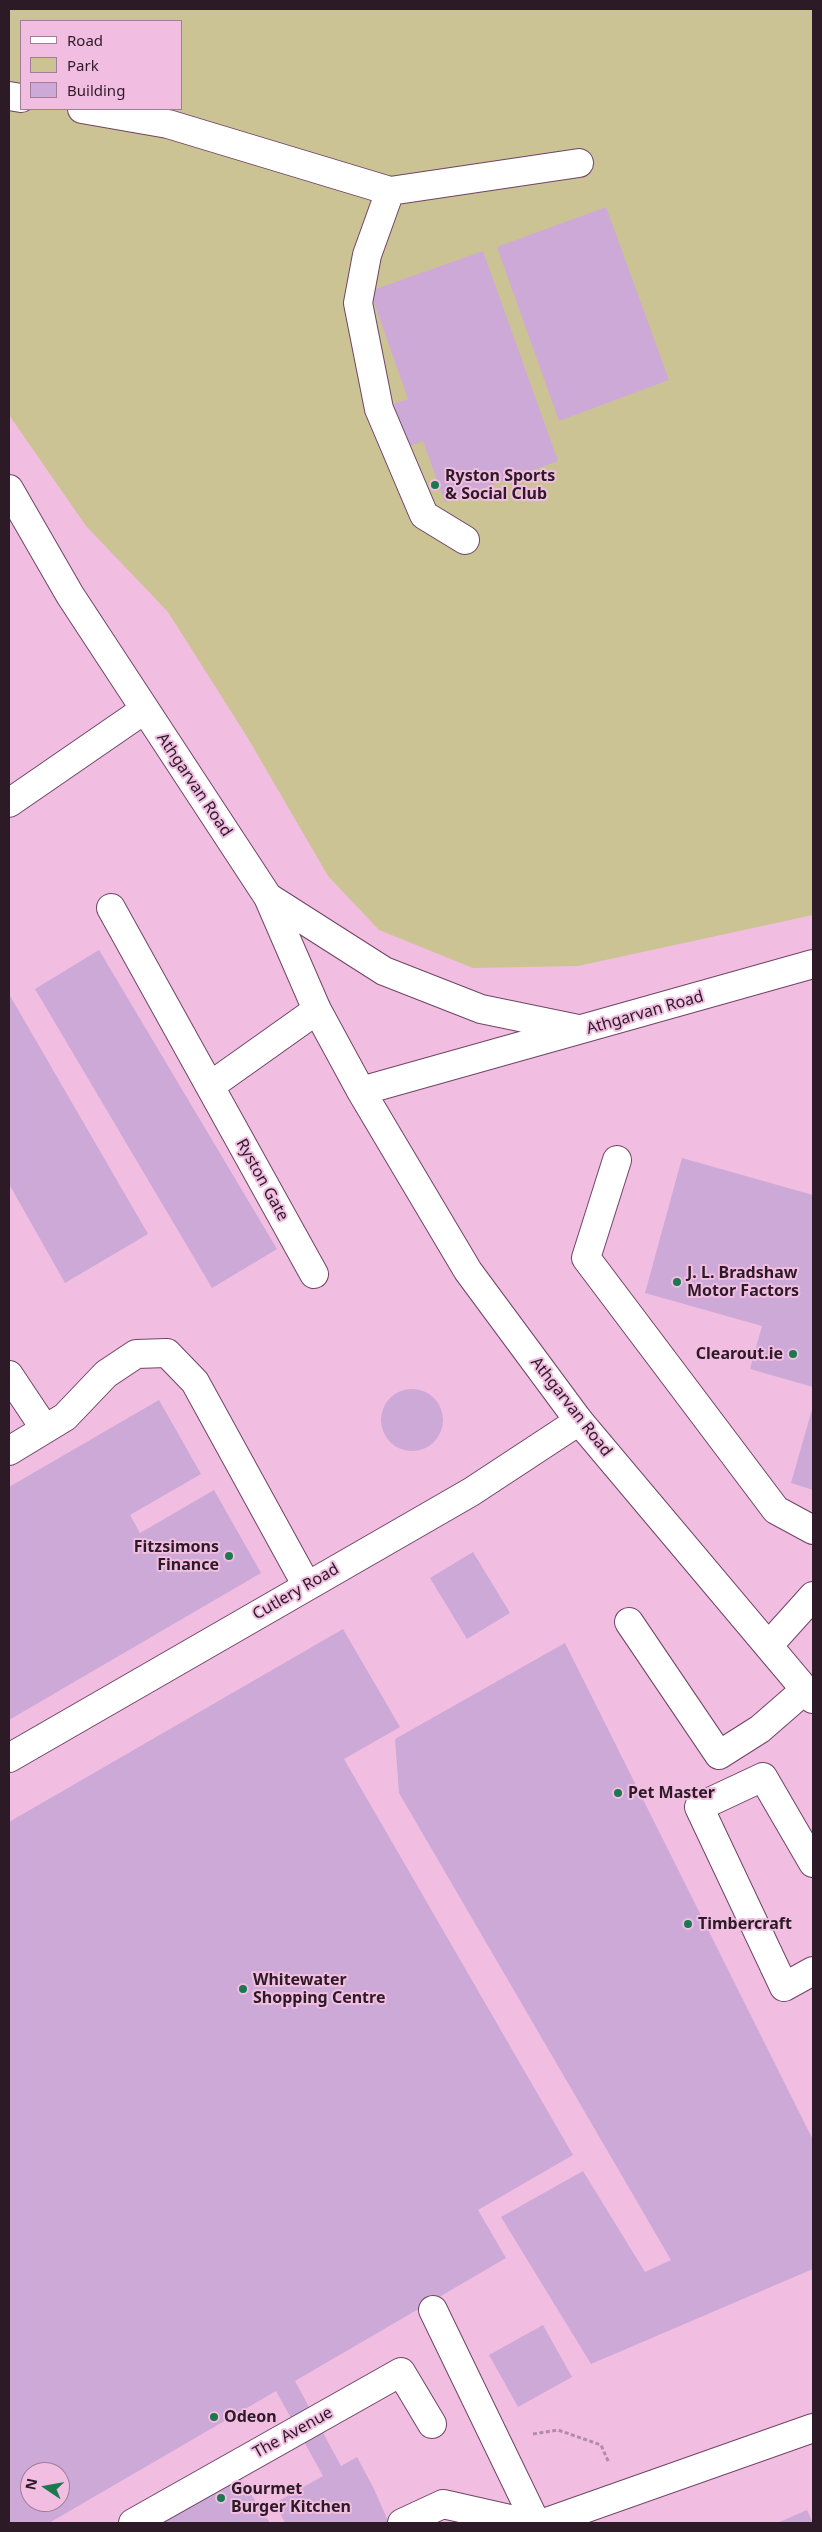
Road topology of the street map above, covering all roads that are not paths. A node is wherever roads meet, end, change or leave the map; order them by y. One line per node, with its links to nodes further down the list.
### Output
1 (88, 110): 3 (main road)
2 (580, 163): 3 (main road)
3 (390, 190): 5 (main road)
4 (9, 489): 6 (main road, Athgarvan Road)
5 (466, 540)
6 (144, 710): 7 (main road); 8 (main road, Athgarvan Road)
7 (9, 803)
8 (268, 897): 11 (main road, Athgarvan Road); 12 (main road)
9 (111, 908): 13 (main road, Ryston Gate)
10 (813, 964): 12 (main road, Athgarvan Road)
11 (317, 1010): 13 (main road); 14 (main road, Athgarvan Road)
12 (584, 1030): 14 (main road, Athgarvan Road)
13 (210, 1086): 16 (main road, Ryston Gate)
14 (361, 1091): 18 (main road, Athgarvan Road)
15 (617, 1160): 21 (main road)
16 (314, 1274)
17 (9, 1375): 19 (main road)
18 (579, 1421): 22 (main road, Cutlery Road); 25 (main road, Athgarvan Road)
19 (45, 1429): 20 (main road); 22 (main road)
20 (9, 1451)
21 (813, 1530)
22 (307, 1586): 28 (main road, Cutlery Road)
23 (813, 1596): 25 (main road)
24 (630, 1622): 27 (main road)
25 (769, 1645): 26 (main road, Athgarvan Road)
26 (809, 1694): 27 (main road)
27 (739, 1743): 29 (main road)
28 (9, 1758)
29 (762, 1777): 30 (main road); 31 (main road)
30 (813, 1863)
31 (813, 1970)
32 (433, 2310): 38 (main road)
33 (432, 2424): 35 (main road, The Avenue)
34 (813, 2428): 39 (main road)
35 (133, 2523)
36 (402, 2523): 37 (main road)
37 (527, 2523)
38 (536, 2523)
39 (544, 2523)

